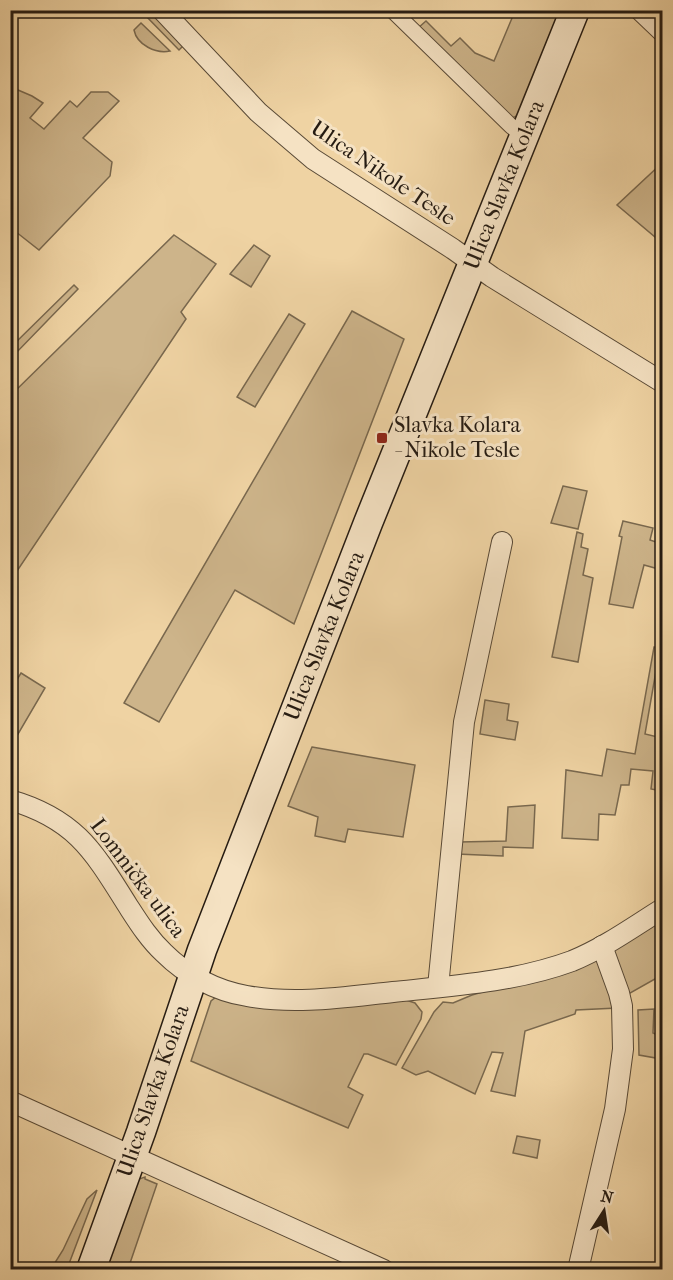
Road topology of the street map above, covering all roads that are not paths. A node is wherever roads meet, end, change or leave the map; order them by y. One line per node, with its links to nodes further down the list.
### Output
1 (162, 10): 7 (street, Ulica Nikole Tesle)
2 (392, 10): 6 (street)
3 (575, 10): 6 (main road, Ulica Slavka Kolara)
4 (640, 10): 5 (street)
5 (663, 31)
6 (523, 135): 7 (main road, Ulica Slavka Kolara)
7 (472, 261): 8 (street, Ulica Nikole Tesle); 13 (main road, Ulica Slavka Kolara)
8 (663, 382)
9 (502, 543): 14 (street)
10 (10, 800): 13 (street, Lomnička ulica)
11 (663, 909): 12 (street, Lomnička ulica)
12 (602, 946): 14 (street, Lomnička ulica); 20 (street)
13 (192, 976): 14 (street, Lomnička ulica); 16 (main road, Ulica Slavka Kolara)
14 (438, 987)
15 (10, 1101): 16 (street)
16 (132, 1157): 17 (street); 18 (main road, Ulica Slavka Kolara)
17 (348, 1262): 19 (street)
18 (91, 1269)
19 (384, 1269)
20 (578, 1269)

